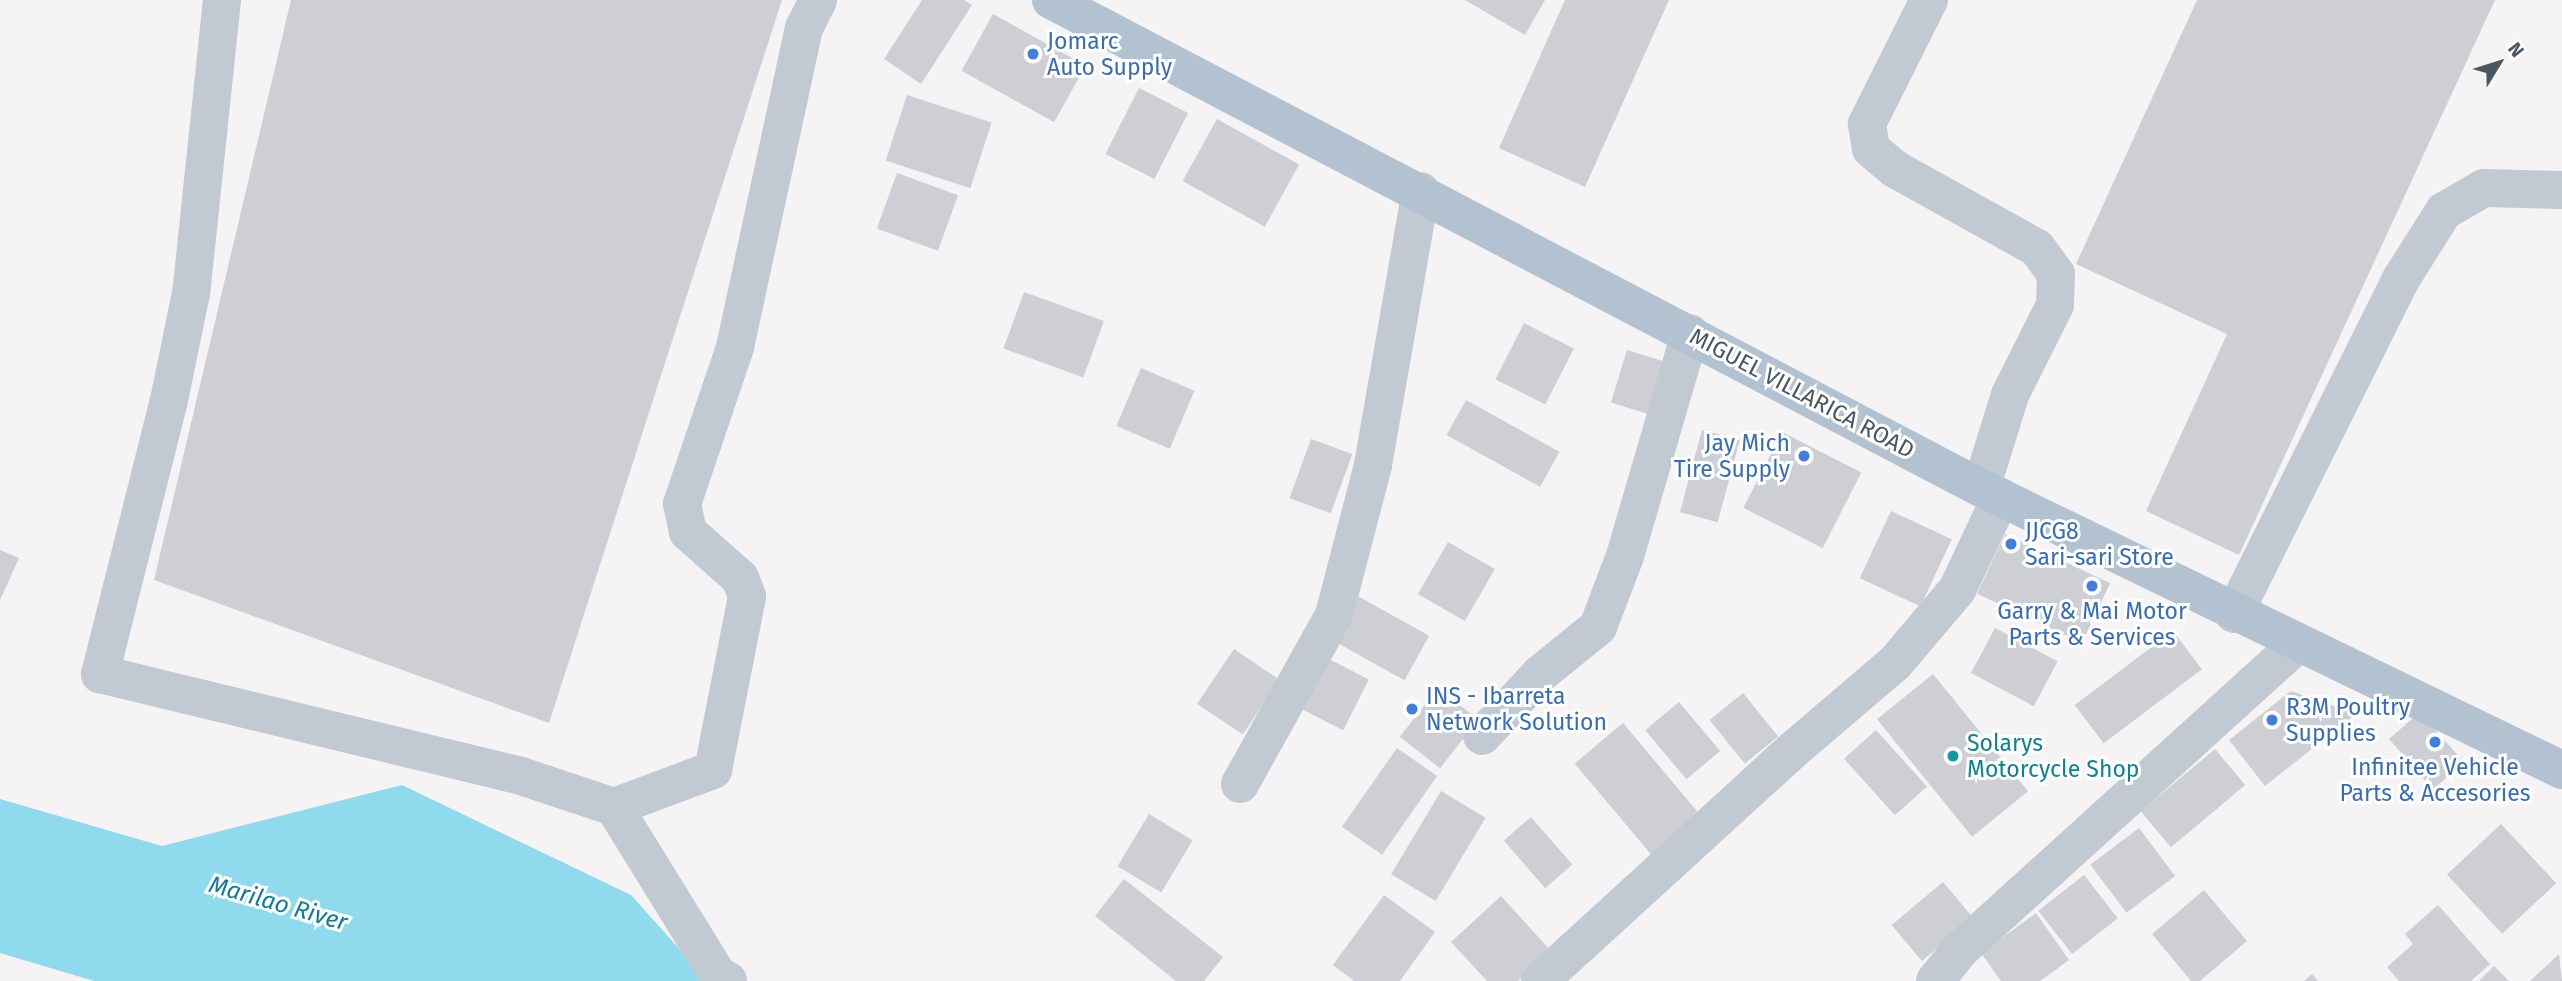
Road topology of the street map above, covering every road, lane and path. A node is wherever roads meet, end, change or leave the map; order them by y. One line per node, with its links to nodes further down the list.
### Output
1 (222, 0): 14 (street)
2 (818, 0): 14 (street)
3 (1051, 0): 6 (main road, MIGUEL VILLARICA ROAD)
4 (1929, 0): 8 (street)
5 (2562, 190): 9 (street)
6 (1421, 191): 7 (main road, MIGUEL VILLARICA ROAD); 13 (street)
7 (1690, 333): 8 (main road, MIGUEL VILLARICA ROAD); 11 (street)
8 (1991, 493): 9 (main road, MIGUEL VILLARICA ROAD); 16 (street)
9 (2234, 614): 10 (main road, MIGUEL VILLARICA ROAD)
10 (2298, 644): 12 (main road, MIGUEL VILLARICA ROAD); 17 (street)
11 (1482, 736)
12 (2562, 770)
13 (1240, 784)
14 (614, 807): 15 (street)
15 (728, 981)
16 (1540, 981)
17 (1935, 981)

